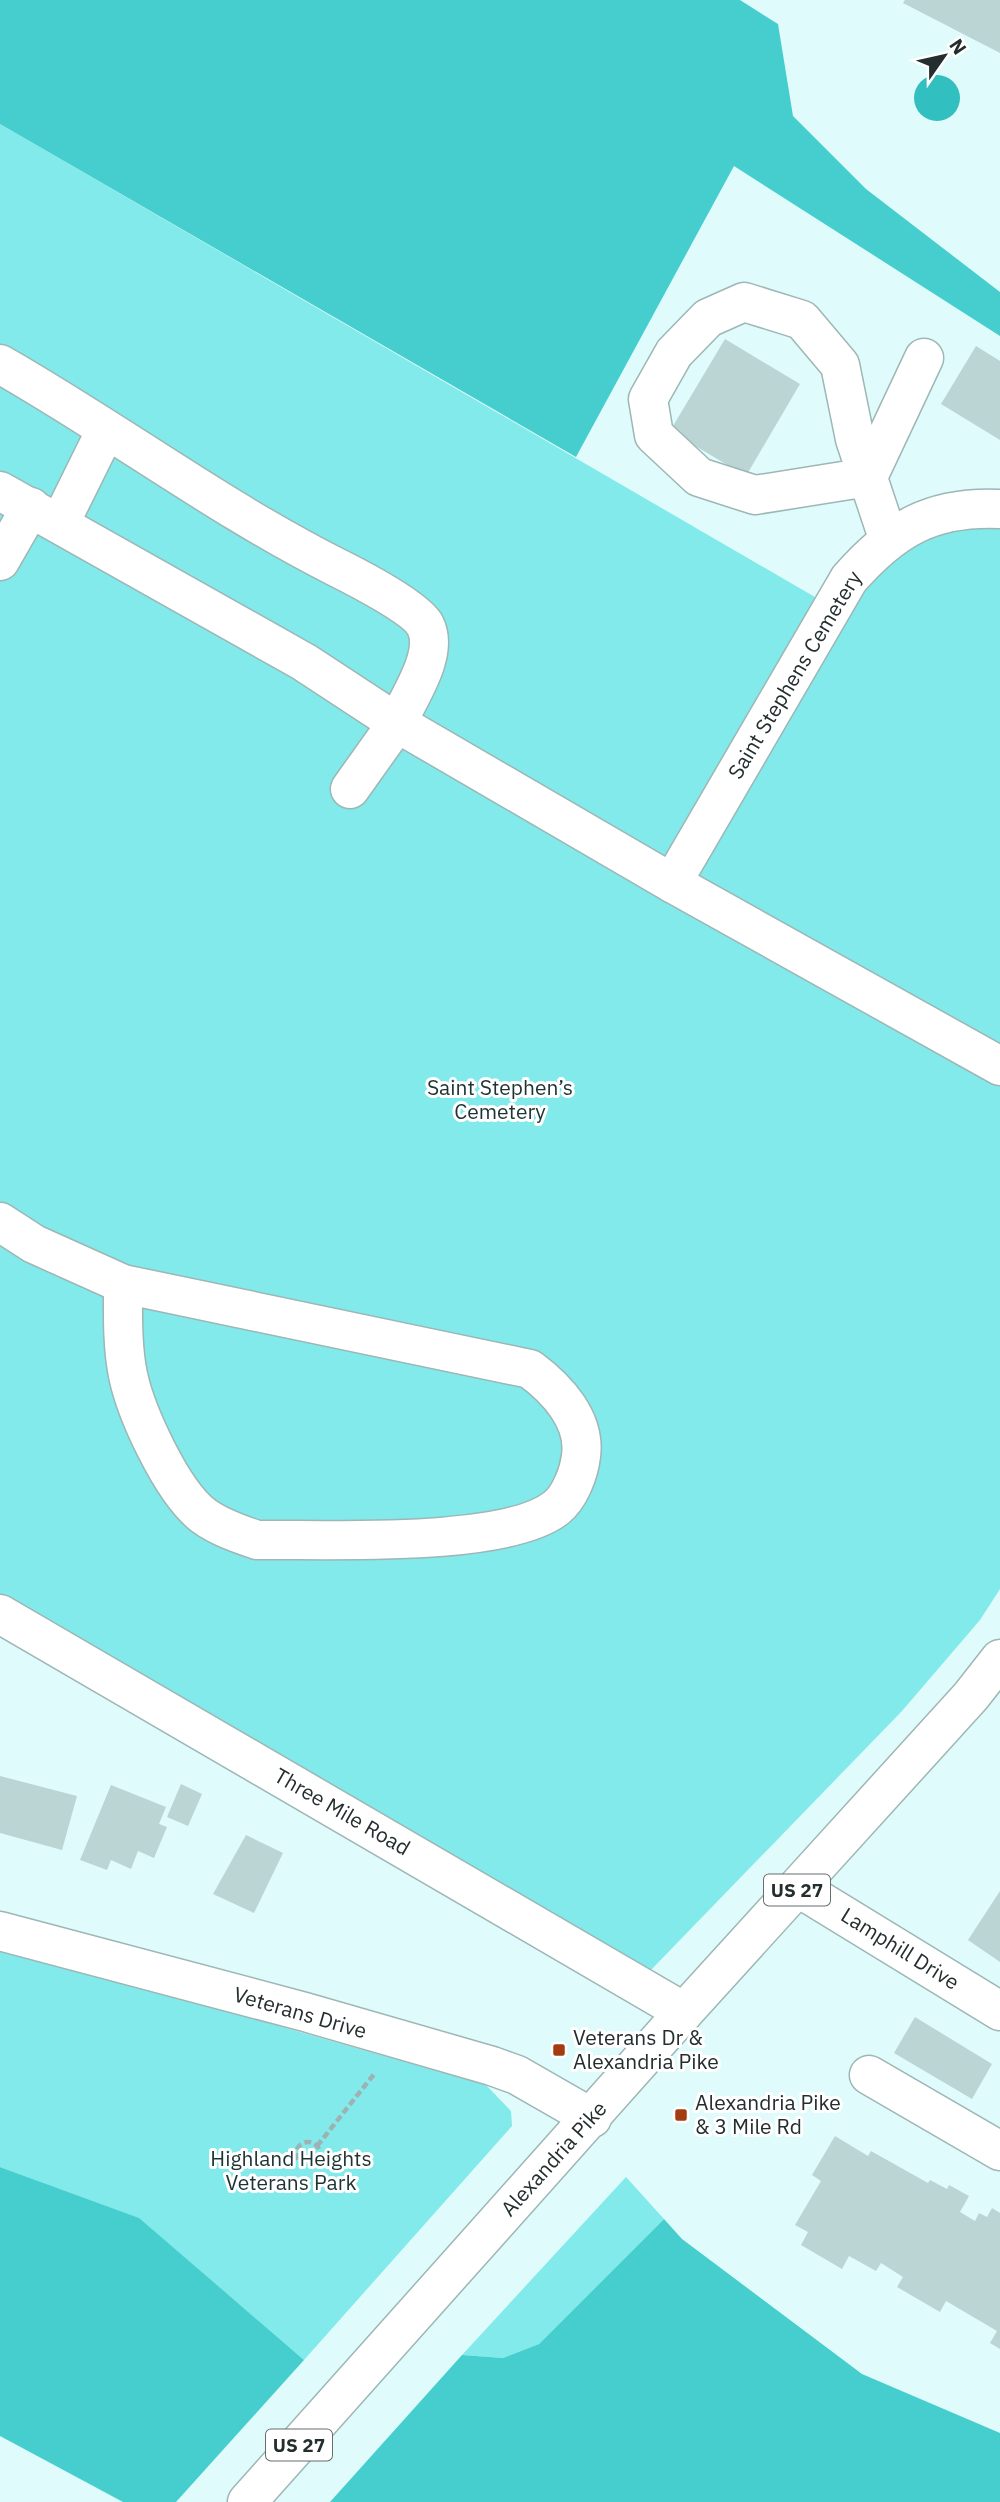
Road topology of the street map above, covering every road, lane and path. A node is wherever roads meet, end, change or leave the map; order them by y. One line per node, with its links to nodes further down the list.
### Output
1 (924, 358): 4 (street)
2 (0, 364): 3 (street)
3 (106, 430): 5 (street); 9 (street)
4 (868, 477): 4 (street); 7 (street)
5 (30, 507): 8 (street); 9 (street)
6 (1000, 509): 7 (street, Saint Stephens Cemetery)
7 (888, 538): 11 (street, Saint Stephens Cemetery)
8 (0, 561)
9 (397, 723): 10 (street); 11 (street)
10 (350, 789)
11 (671, 883): 12 (street)
12 (1000, 1066)
13 (0, 1222): 14 (street)
14 (123, 1284): 14 (street)
15 (0, 1614): 20 (street, Three Mile Road)
16 (1000, 1660): 17 (street, Alexandria Pike / US 27)
17 (799, 1888): 19 (street, Lamphill Drive); 20 (street, Alexandria Pike / US 27)
18 (0, 1931): 21 (street, Veterans Drive)
19 (1000, 2011)
20 (684, 2012): 23 (street, Alexandria Pike / US 27)
21 (399, 2041): 23 (street, Veterans Drive); 24 (path)
22 (869, 2075): 25 (street)
23 (592, 2118): 26 (street, Alexandria Pike / US 27)
24 (317, 2146): 24 (path)
25 (1000, 2151)
26 (247, 2502)

